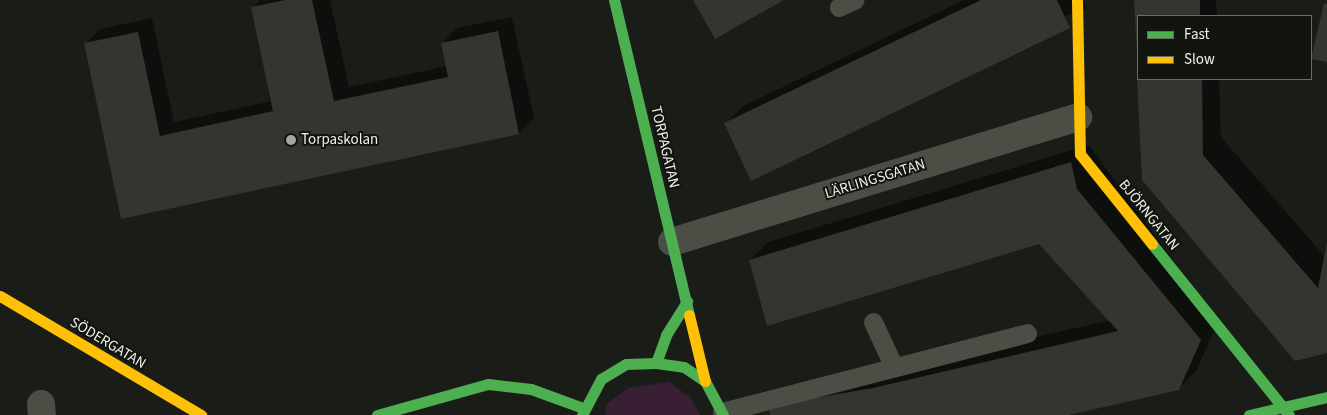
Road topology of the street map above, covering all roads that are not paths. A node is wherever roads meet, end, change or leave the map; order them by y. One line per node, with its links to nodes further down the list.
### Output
1 (614, 0): 4 (street, TORPAGATAN)
2 (1076, 0): 3 (street, BJÖRNGATAN)
3 (1078, 117): 4 (street, LÄRLINGSGATAN); 13 (street, BJÖRNGATAN)
4 (672, 242): 6 (street, TORPAGATAN)
5 (0, 296): 16 (street, SÖDERGATAN)
6 (687, 301): 9 (street); 11 (street, TORPAGATAN)
7 (873, 322): 10 (lane)
8 (1027, 333): 10 (lane)
9 (656, 363): 11 (street); 14 (street)
10 (894, 367): 15 (lane)
11 (705, 382): 15 (street)
12 (1327, 397): 13 (street)
13 (1286, 411): 18 (street)
14 (582, 412): 17 (street)
15 (722, 413)
16 (201, 415)
17 (377, 415)
18 (1249, 415)

